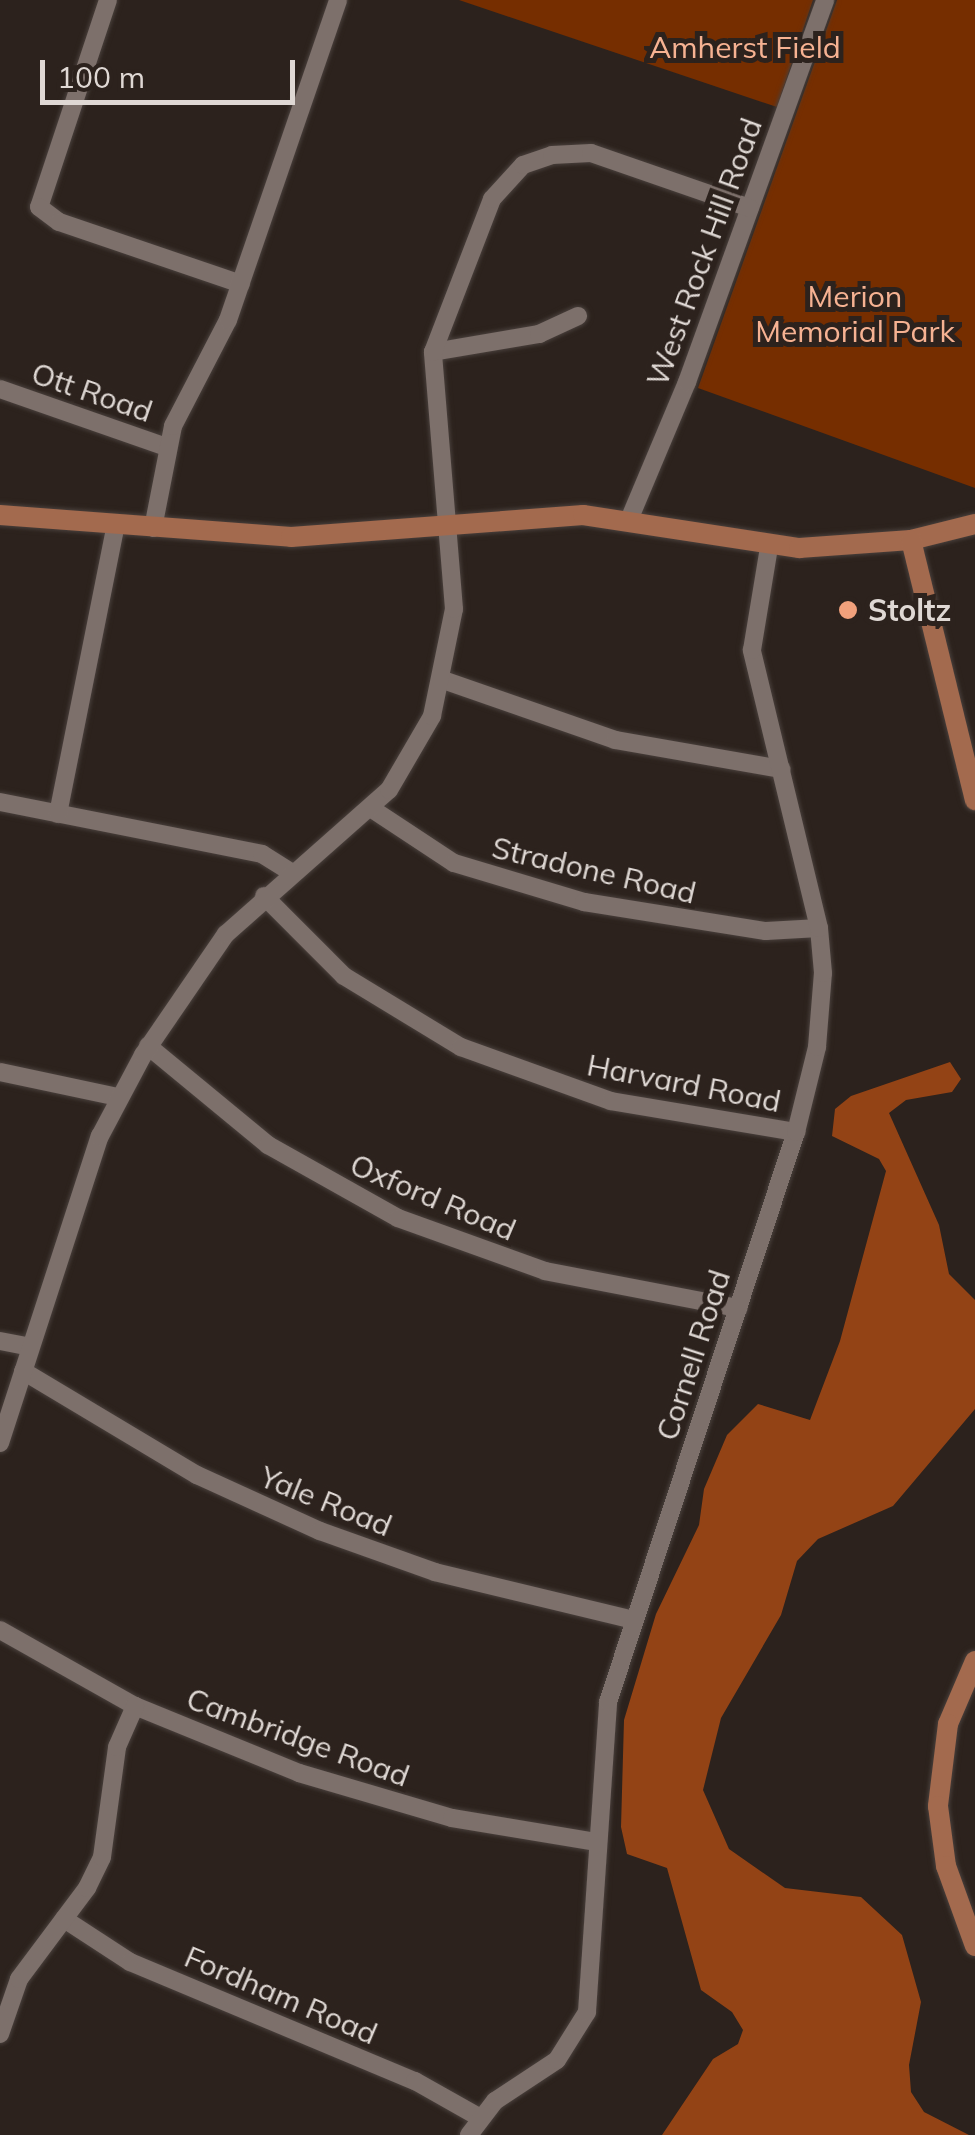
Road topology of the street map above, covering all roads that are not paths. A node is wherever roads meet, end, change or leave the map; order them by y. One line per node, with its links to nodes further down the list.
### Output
1 (108, 0): 5 (street)
2 (338, 0): 5 (street)
3 (825, 0): 4 (street, West Rock Hill Road)
4 (750, 208): 7 (street); 11 (street, West Rock Hill Road)
5 (240, 284): 9 (street)
6 (578, 316): 7 (street)
7 (432, 352): 14 (street)
8 (0, 390): 9 (street, Ott Road)
9 (167, 447): 15 (street)
10 (0, 515): 12 (main road)
11 (629, 520): 14 (main road); 17 (main road)
12 (116, 524): 15 (main road); 23 (street)
13 (975, 524): 16 (main road)
14 (447, 525): 15 (main road); 18 (street)
15 (153, 528)
16 (911, 540): 17 (main road); 20 (main road)
17 (770, 547): 19 (street, Cornell Road)
18 (443, 680): 19 (street); 22 (street)
19 (781, 769): 26 (street, Cornell Road)
20 (975, 800)
21 (0, 802): 23 (street)
22 (372, 809): 24 (street); 26 (street, Stradone Road)
23 (58, 814): 24 (street)
24 (292, 873): 25 (street)
25 (264, 896): 27 (street); 30 (street, Harvard Road)
26 (819, 928): 30 (street, Cornell Road)
27 (148, 1046): 29 (street); 31 (street, Oxford Road)
28 (0, 1072): 29 (street)
29 (118, 1098): 33 (street)
30 (796, 1132): 31 (street, Cornell Road)
31 (738, 1308): 36 (street, Cornell Road)
32 (0, 1341): 33 (street)
33 (30, 1347): 34 (street)
34 (23, 1371): 35 (street); 36 (street, Yale Road)
35 (0, 1443)
36 (633, 1620): 40 (street, Cornell Road)
37 (0, 1630): 39 (street, Cambridge Road)
38 (975, 1660): 42 (main road)
39 (135, 1706): 40 (street, Cambridge Road); 41 (street)
40 (597, 1842): 44 (street, Cornell Road)
41 (64, 1918): 43 (street); 44 (street, Fordham Road)
42 (975, 1946)
43 (0, 2034)
44 (479, 2117): 45 (street, Cornell Road)
45 (469, 2135)

